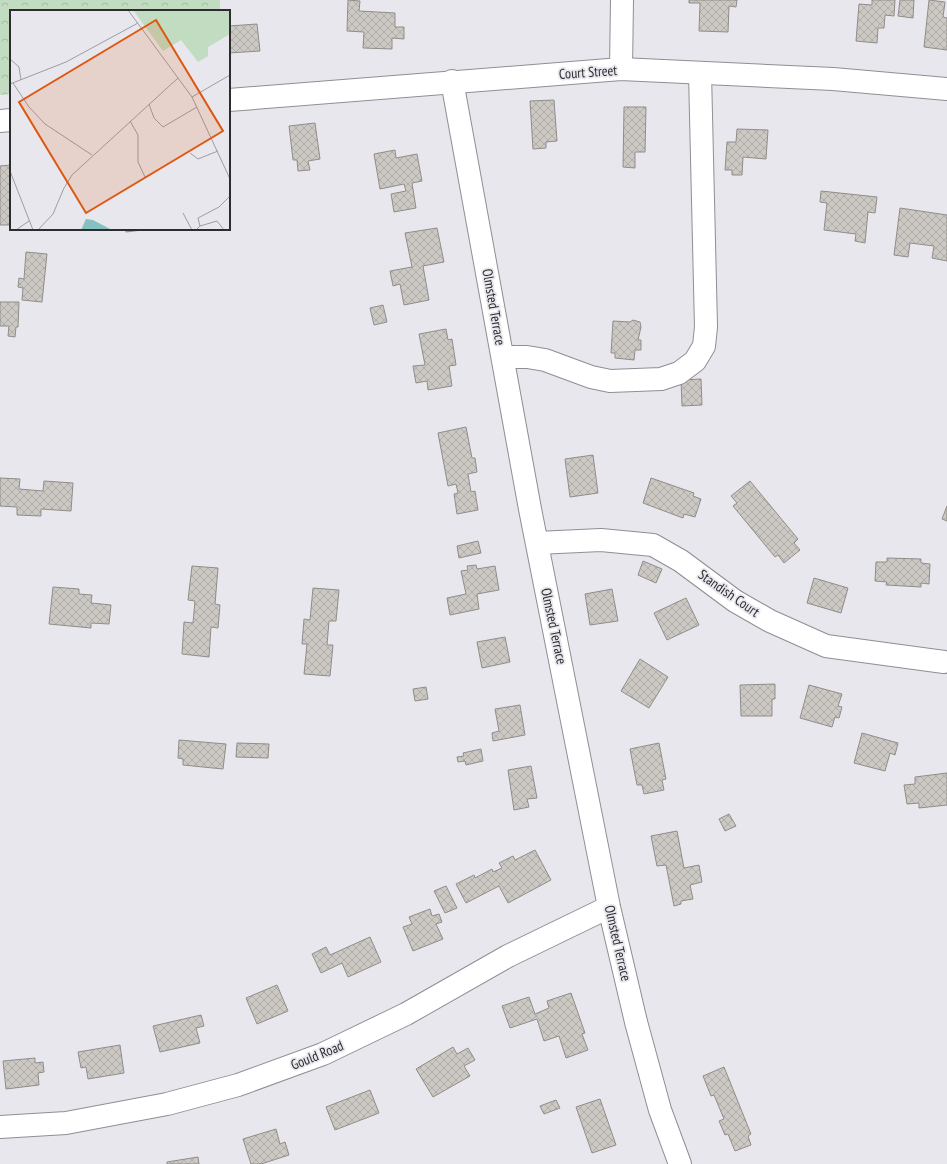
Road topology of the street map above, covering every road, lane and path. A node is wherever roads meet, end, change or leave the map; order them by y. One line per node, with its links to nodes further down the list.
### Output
1 (622, 0): 2 (street)
2 (621, 69): 3 (street, Court Street); 4 (street, Court Street)
3 (700, 73): 5 (street, Court Street); 9 (street)
4 (452, 81): 6 (street, Court Street); 9 (street, Olmsted Terrace)
5 (947, 90)
6 (230, 100)
7 (10, 120): 8 (street)
8 (0, 121)
9 (503, 357): 10 (street, Olmsted Terrace)
10 (537, 543): 11 (street, Standish Court); 12 (street, Olmsted Terrace)
11 (944, 662)
12 (609, 907): 13 (street, Gould Road); 14 (street, Olmsted Terrace)
13 (0, 1127)
14 (680, 1164)

